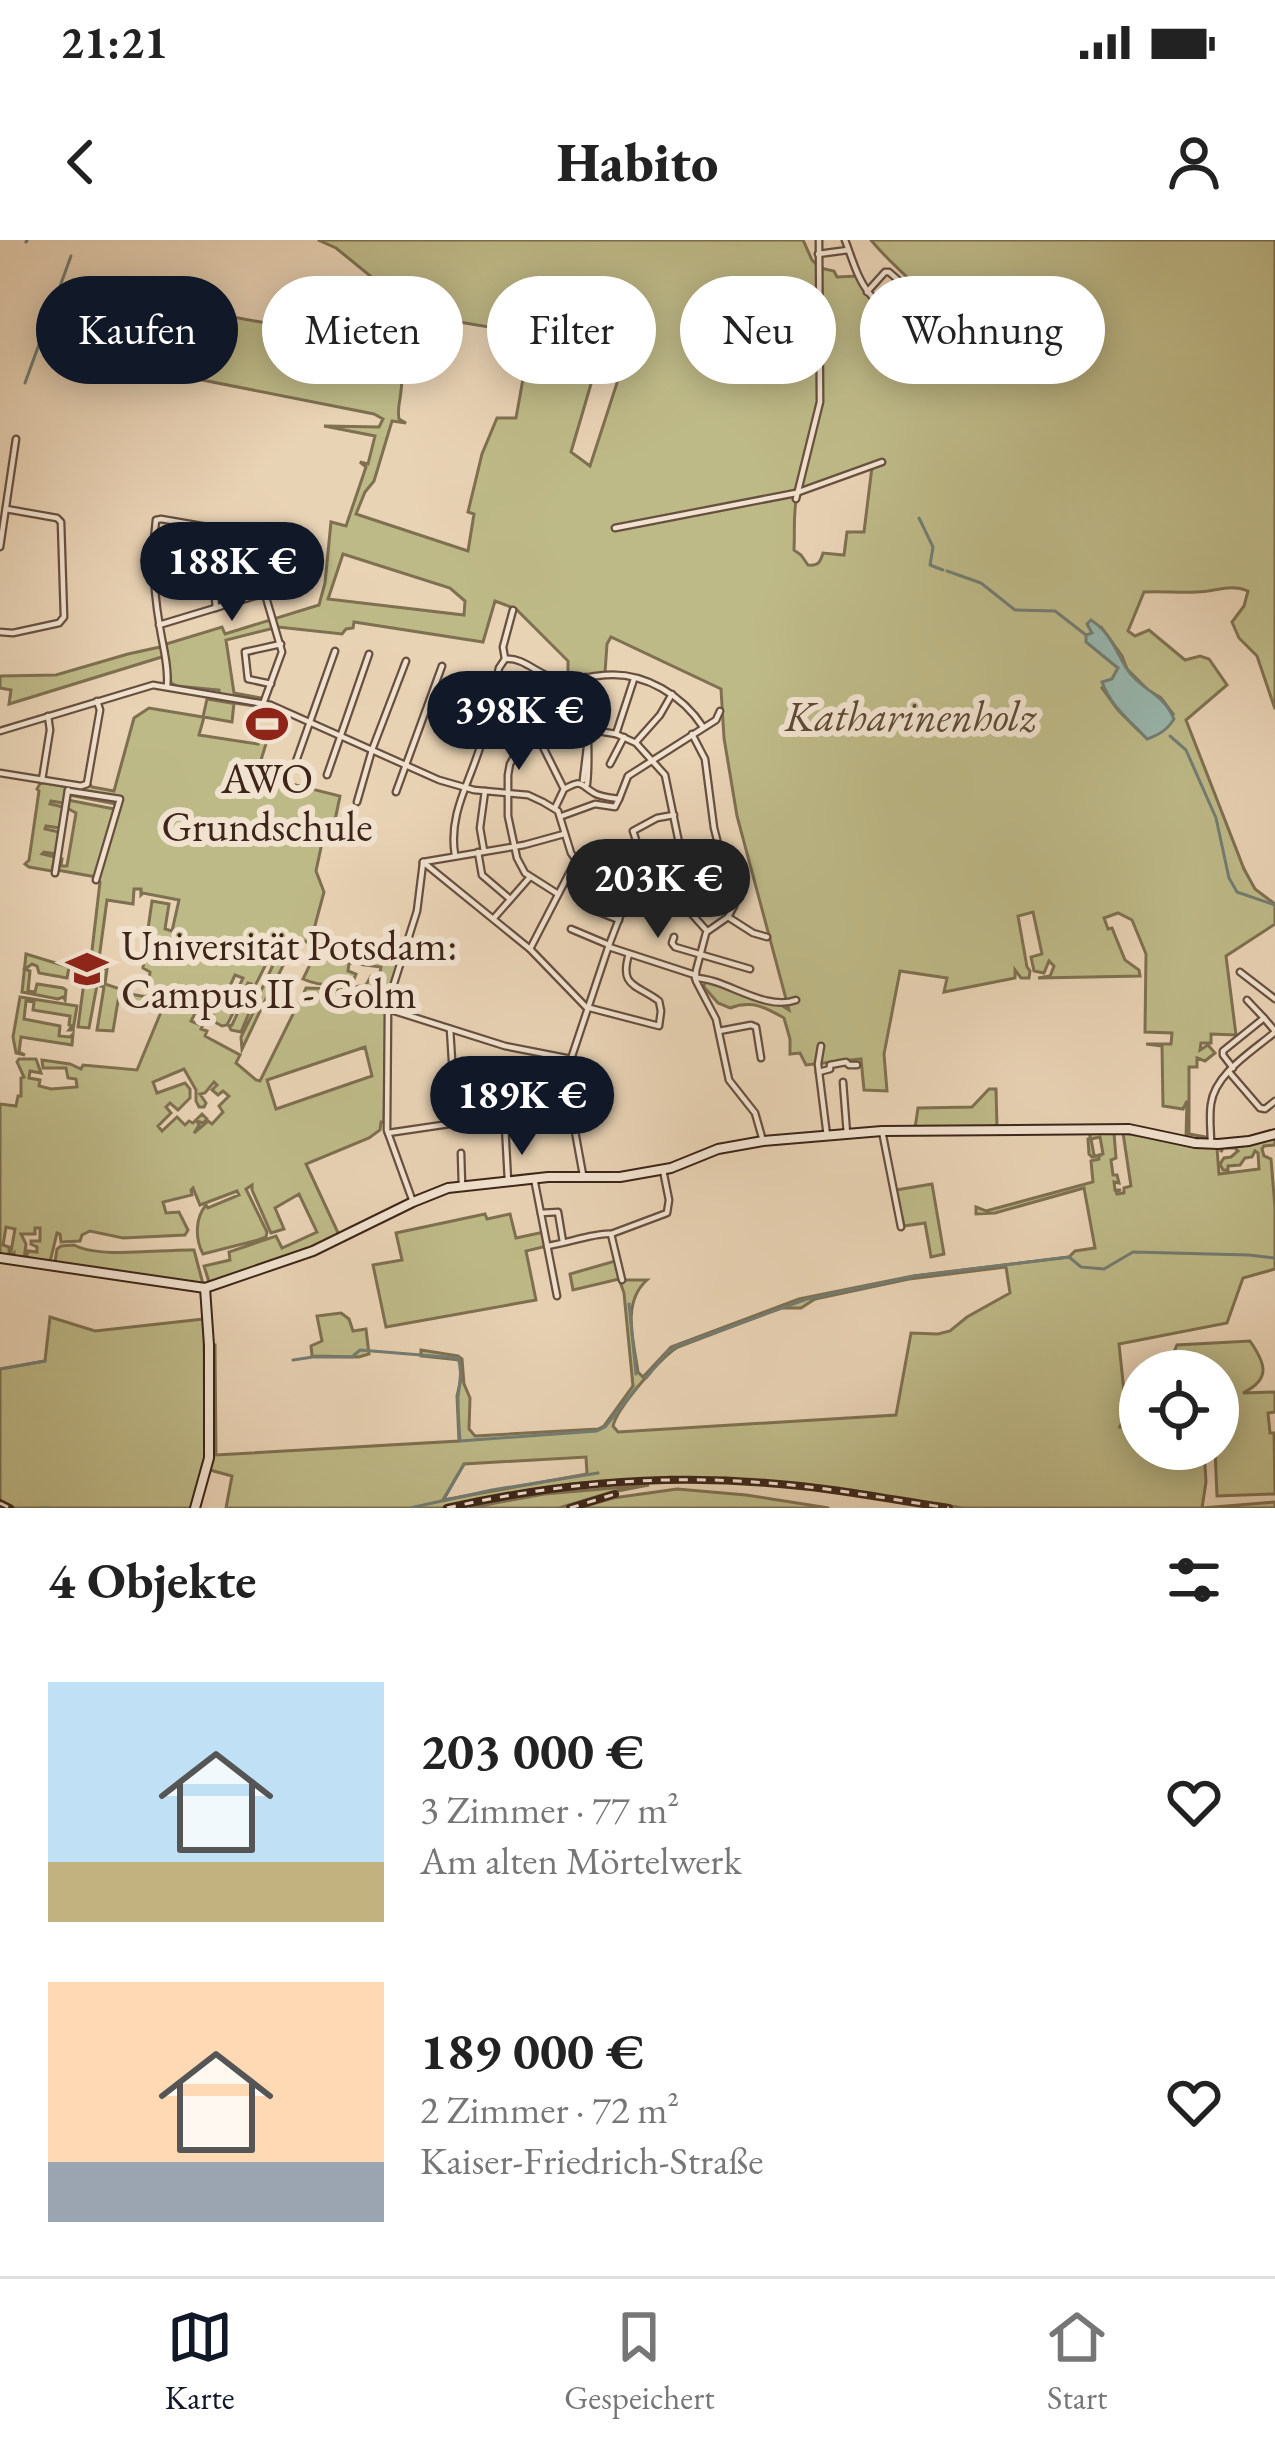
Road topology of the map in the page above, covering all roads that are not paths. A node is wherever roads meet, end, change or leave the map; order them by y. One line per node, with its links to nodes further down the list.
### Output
1 (819, 240): 4 (street)
2 (845, 240): 3 (street)
3 (849, 252): 4 (street); 5 (street)
4 (818, 257): 9 (street)
5 (860, 278)
6 (867, 292): 6 (street)
7 (16, 439): 10 (street)
8 (882, 462): 9 (street)
9 (796, 496): 12 (street)
10 (6, 509): 13 (street); 19 (street)
11 (213, 527): 15 (street); 16 (street); 18 (street)
12 (615, 528)
13 (0, 547)
14 (249, 563): 15 (street)
15 (265, 593): 16 (street); 20 (street)
16 (216, 608): 18 (street)
17 (513, 610): 23 (street)
18 (159, 625): 30 (street)
19 (0, 632)
20 (281, 644): 29 (street); 29 (street)
21 (335, 650): 38 (street)
22 (369, 654): 44 (street)
23 (505, 659): 26 (street); 34 (street)
24 (406, 661): 48 (street)
25 (442, 666): 51 (street)
26 (548, 676): 27 (street); 37 (street)
27 (586, 677): 28 (street); 40 (street)
28 (634, 679): 31 (street); 42 (street)
29 (271, 684): 33 (street)
30 (167, 686): 32 (street); 33 (street)
31 (672, 694): 39 (street); 47 (street)
32 (97, 701): 36 (street); 58 (street)
33 (263, 704): 38 (street)
34 (490, 704): 37 (street); 57 (street)
35 (721, 711): 39 (street)
36 (48, 716): 41 (street); 55 (street)
37 (529, 717): 46 (street)
38 (309, 721): 44 (street); 52 (street)
39 (704, 728): 43 (street)
40 (586, 729): 42 (street); 46 (street); 56 (street)
41 (0, 731)
42 (616, 734): 45 (street)
43 (692, 734): 49 (street); 82 (street)
44 (341, 736): 48 (street); 54 (street)
45 (624, 737): 47 (street); 50 (street)
46 (538, 739): 59 (street); 62 (street)
47 (636, 743): 49 (street)
48 (373, 750): 51 (street); 64 (street)
49 (652, 760): 63 (street); 66 (street)
50 (610, 764)
51 (404, 765): 57 (street); 61 (street)
52 (294, 767)
53 (0, 773): 55 (street)
54 (327, 775)
55 (42, 780): 58 (street)
56 (584, 784): 59 (street); 63 (street)
57 (464, 787): 60 (street); 71 (street)
58 (68, 788): 74 (street); 76 (street)
59 (564, 789): 65 (street)
60 (485, 791): 62 (street); 70 (street)
61 (397, 792)
62 (508, 792): 65 (street); 69 (street)
63 (619, 799): 67 (street)
64 (357, 802)
65 (555, 808): 67 (street)
66 (674, 815): 77 (street); 81 (street)
67 (560, 817): 68 (street)
68 (566, 834): 69 (street); 72 (street)
69 (514, 847): 70 (street); 75 (street)
70 (481, 851): 71 (street); 79 (street)
71 (455, 855): 73 (street)
72 (576, 860): 77 (street); 78 (street)
73 (422, 862): 83 (street); 91 (street)
74 (55, 873)
75 (530, 877): 78 (street); 79 (street)
76 (96, 880)
77 (632, 886): 81 (street); 84 (street)
78 (558, 894): 90 (street)
79 (510, 899): 83 (street)
80 (586, 903): 84 (street)
81 (682, 908): 86 (street)
82 (728, 917): 86 (street); 88 (street)
83 (493, 920): 90 (street)
84 (619, 920): 89 (street)
85 (572, 929): 89 (street)
86 (707, 931): 94 (street)
87 (674, 937): 94 (street)
88 (767, 937)
89 (609, 946): 92 (street); 101 (street)
90 (530, 949): 101 (street)
91 (403, 950): 93 (street); 102 (street)
92 (629, 954): 97 (street); 101 (street)
93 (450, 955)
94 (700, 955): 95 (street); 97 (street)
95 (750, 969)
96 (1240, 972): 98 (street)
97 (695, 976): 99 (street); 105 (street)
98 (1275, 999)
99 (796, 1000)
100 (1247, 1000): 103 (street)
101 (587, 1007): 109 (street)
102 (388, 1009): 104 (street); 117 (street)
103 (1264, 1018): 106 (street); 111 (street)
104 (450, 1029): 109 (street); 117 (street)
105 (718, 1031): 108 (street); 121 (street)
106 (1275, 1032): 111 (street)
107 (820, 1046): 112 (street)
108 (761, 1058)
109 (571, 1060): 126 (street)
110 (857, 1065): 112 (street)
111 (1231, 1070): 114 (street); 122 (street)
112 (819, 1072): 120 (street)
113 (843, 1082): 118 (street)
114 (1275, 1100)
115 (505, 1125): 127 (street)
116 (882, 1131): 118 (street); 122 (street); 131 (street)
117 (388, 1133): 129 (street)
118 (847, 1134): 120 (street)
119 (1275, 1134): 122 (street)
120 (827, 1136): 121 (street)
121 (764, 1141): 124 (street)
122 (1211, 1144)
123 (461, 1154): 128 (street)
124 (663, 1170): 126 (street); 132 (street)
125 (535, 1178): 126 (street); 127 (street); 130 (street)
126 (584, 1178)
127 (508, 1181): 128 (street)
128 (463, 1186): 129 (street)
129 (413, 1202): 137 (street)
130 (541, 1213): 133 (street); 134 (street)
131 (901, 1227)
132 (611, 1234): 133 (street); 136 (street)
133 (564, 1244): 134 (street)
134 (547, 1246): 138 (street)
135 (0, 1258): 137 (street)
136 (622, 1280)
137 (205, 1288): 139 (street)
138 (557, 1296)
139 (195, 1508)

